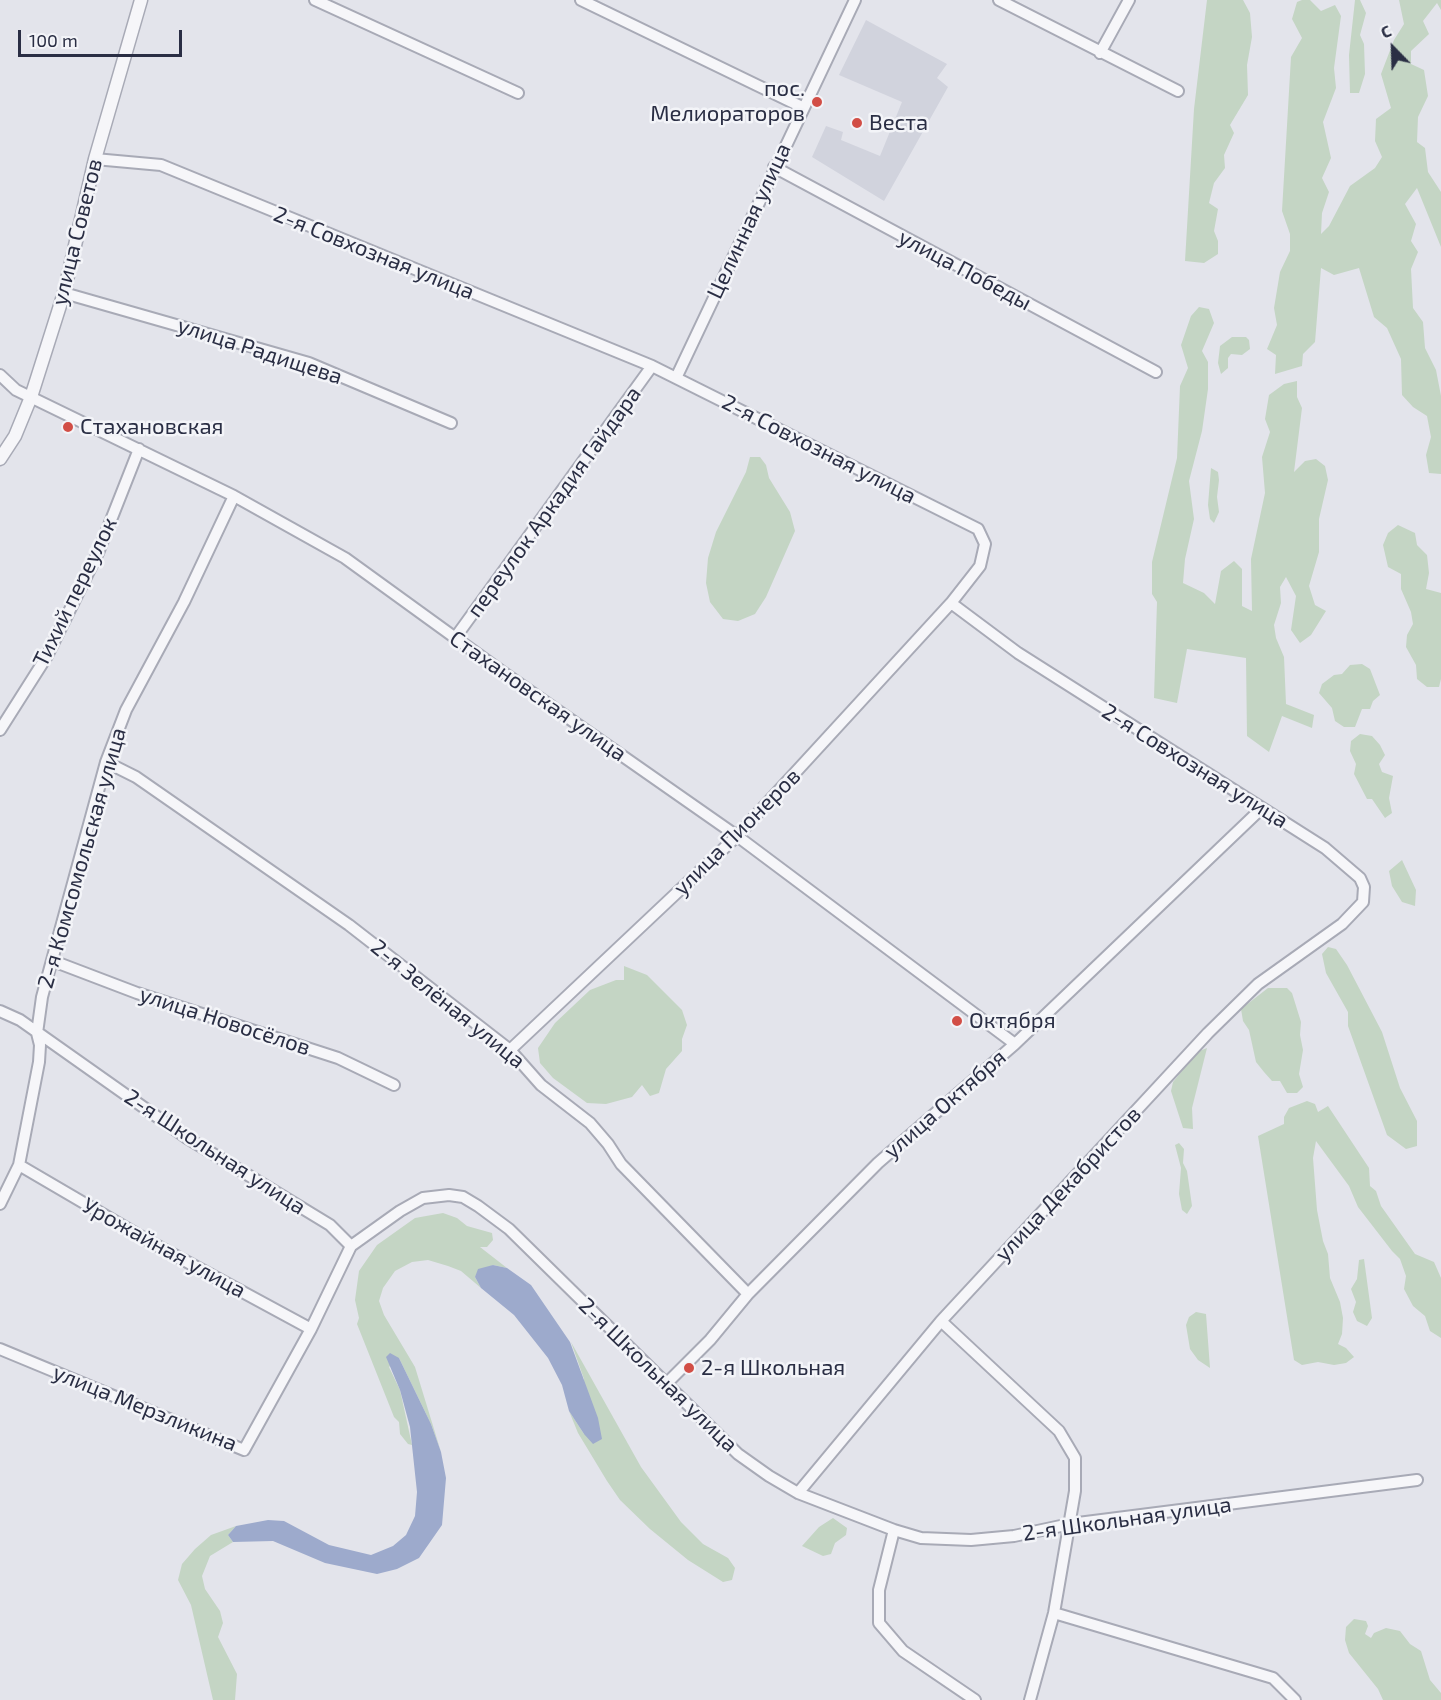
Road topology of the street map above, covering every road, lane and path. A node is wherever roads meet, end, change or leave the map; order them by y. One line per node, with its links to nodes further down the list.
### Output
1 (141, 0): 11 (street, улица Советов)
2 (315, 0): 9 (street)
3 (581, 0): 10 (street)
4 (855, 0): 10 (street, Целинная улица)
5 (999, 0): 7 (street)
6 (1129, 0): 7 (street)
7 (1100, 53): 8 (street)
8 (1178, 91)
9 (518, 93)
10 (802, 107): 12 (street, Целинная улица)
11 (95, 159): 13 (street, улица Советов); 14 (street, 2-я Совхозная улица)
12 (774, 167): 15 (street, улица Победы); 17 (street, Целинная улица)
13 (64, 293): 18 (street, улица Советов); 19 (street, улица Радищева)
14 (652, 366): 17 (street, 2-я Совхозная улица); 24 (street, переулок Аркадия Гайдара)
15 (1156, 372)
16 (0, 375): 18 (street, Стахановская улица)
17 (676, 378): 23 (street, 2-я Совхозная улица)
18 (31, 397): 20 (street, Стахановская улица); 21 (street, улица Советов)
19 (451, 423)
20 (139, 449): 22 (street, Стахановская улица); 25 (street, Тихий переулок)
21 (0, 459)
22 (234, 496): 24 (street, Стахановская улица); 26 (street, 2-я Комсомольская улица)
23 (951, 603): 27 (street, 2-я Совхозная улица); 28 (street, улица Пионеров)
24 (455, 638): 28 (street, Стахановская улица)
25 (0, 729)
26 (106, 762): 30 (street, 2-я Комсомольская улица); 34 (street, 2-я Зелёная улица)
27 (1261, 809): 29 (street, 2-я Совхозная улица); 33 (street, улица Октября)
28 (737, 836): 33 (street, Стахановская улица); 34 (street, улица Пионеров)
29 (1363, 902): 40 (street, улица Декабристов)
30 (53, 962): 32 (street, 2-я Комсомольская улица); 35 (street, улица Новосёлов)
31 (0, 1011): 32 (street, 2-я Школьная улица)
32 (37, 1033): 36 (street, 2-я Комсомольская улица); 38 (street, 2-я Школьная улица)
33 (1015, 1044): 39 (street, улица Октября)
34 (510, 1050): 39 (street, 2-я Зелёная улица)
35 (394, 1085)
36 (19, 1165): 37 (street, 2-я Комсомольская улица); 41 (street, Урожайная улица)
37 (1, 1200)
38 (351, 1246): 41 (street, улица Мерзликина); 43 (street, 2-я Школьная улица)
39 (748, 1294): 43 (street, улица Октября)
40 (941, 1321): 45 (street, улица Декабристов); 46 (street)
41 (310, 1329): 42 (street, улица Мерзликина)
42 (0, 1349)
43 (666, 1384): 45 (street, 2-я Школьная улица)
44 (1417, 1480): 46 (street, 2-я Школьная улица)
45 (798, 1492): 47 (street, 2-я Школьная улица)
46 (1070, 1524): 47 (street, 2-я Школьная улица); 48 (street)
47 (894, 1530): 49 (street)
48 (1054, 1613): 50 (street); 51 (street)
49 (975, 1700)
50 (1030, 1700)
51 (1295, 1700)

